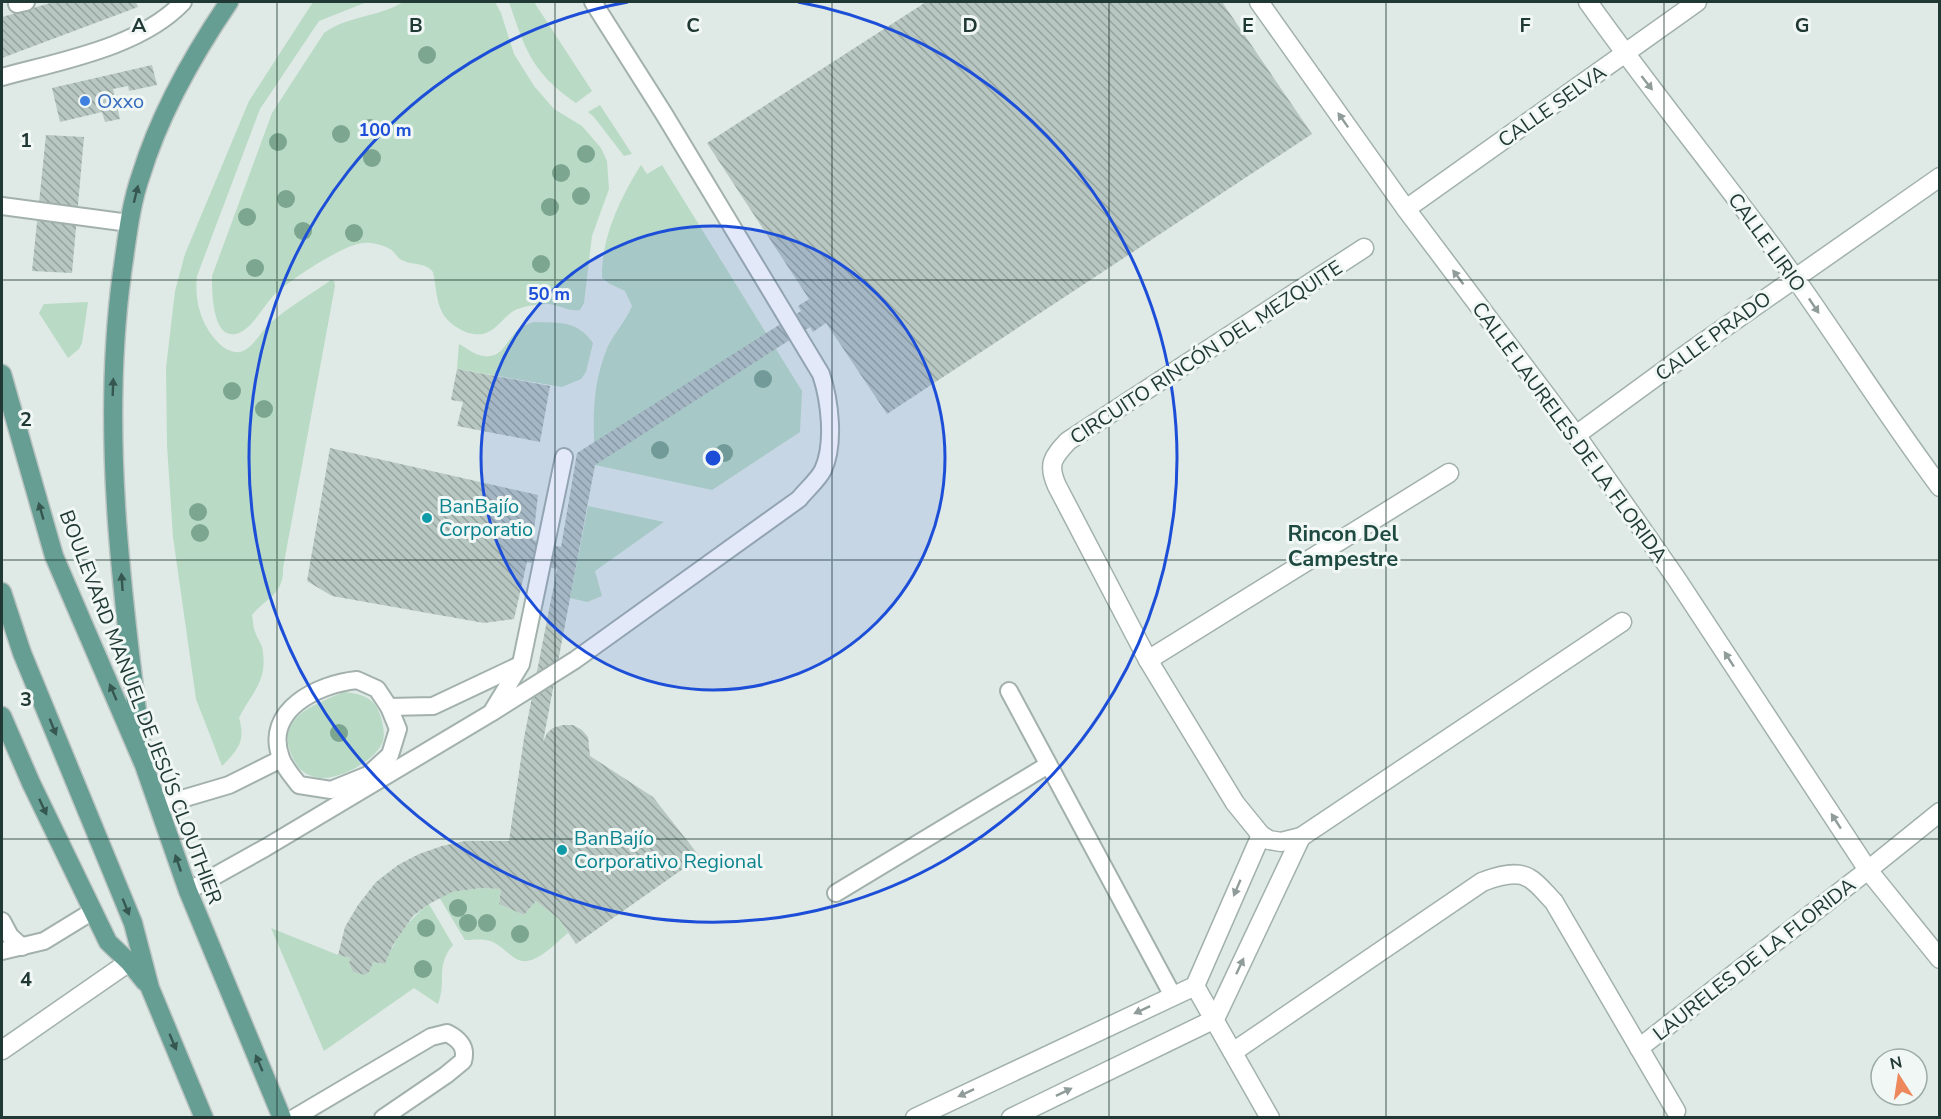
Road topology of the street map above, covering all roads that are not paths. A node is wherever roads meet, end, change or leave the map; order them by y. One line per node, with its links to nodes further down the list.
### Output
1 (183, 2): 8 (lane)
2 (229, 2): 12 (main road, one-way to 2)
3 (593, 2): 26 (lane)
4 (1259, 2): 11 (street, CALLE LAURELES DE LA FLORIDA, one-way to 4)
5 (1588, 2): 7 (street, CALLE LIRIO)
6 (1697, 2): 7 (street, CALLE SELVA)
7 (1625, 54): 11 (street, CALLE SELVA); 14 (street, CALLE LIRIO, one-way to 14)
8 (2, 77)
9 (1940, 177): 14 (street, CALLE PRADO)
10 (2, 206): 12 (lane)
11 (1406, 209): 16 (street, CALLE LAURELES DE LA FLORIDA, one-way to 11)
12 (129, 223): 29 (main road, one-way to 12)
13 (1364, 248): 22 (street, CIRCUITO RINCÓN DEL MEZQUITE)
14 (1795, 278): 16 (street, CALLE PRADO); 19 (street, CALLE LIRIO, one-way to 19)
15 (2, 374): 29 (main road, BOULEVARD MANUEL DE JESÚS CLOUTHIER, one-way to 15)
16 (1576, 435): 35 (street, CALLE LAURELES DE LA FLORIDA, one-way to 16)
17 (564, 457): 23 (lane)
18 (1449, 473): 22 (street)
19 (1940, 487)
20 (2, 592): 45 (main road, one-way to 45)
21 (1622, 622): 34 (street)
22 (1148, 660): 33 (street, CIRCUITO RINCÓN DEL MEZQUITE)
23 (521, 664): 25 (lane); 26 (lane)
24 (1009, 691): 30 (lane)
25 (389, 707): 28 (lane); 28 (lane)
26 (491, 713): 36 (lane)
27 (2, 716): 38 (main road, one-way to 38)
28 (281, 759): 31 (lane)
29 (144, 765): 31 (main road, BOULEVARD MANUEL DE JESÚS CLOUTHIER)
30 (1048, 765): 37 (lane); 46 (lane)
31 (158, 806): 36 (main road, BOULEVARD MANUEL DE JESÚS CLOUTHIER, one-way to 31)
32 (1940, 812): 35 (street, LAURELES DE LA FLORIDA)
33 (1261, 835): 34 (street); 44 (street, one-way to 44)
34 (1301, 837): 47 (street, one-way to 34)
35 (1868, 870): 42 (street, CALLE LAURELES DE LA FLORIDA); 48 (street, LAURELES DE LA FLORIDA)
36 (188, 891): 53 (main road, BOULEVARD MANUEL DE JESÚS CLOUTHIER, one-way to 36)
37 (836, 894)
38 (93, 911): 40 (lane); 43 (main road)
39 (2, 921): 40 (lane)
40 (22, 947): 41 (lane)
41 (2, 951)
42 (1940, 959)
43 (129, 962): 45 (main road); 49 (street)
44 (1195, 986): 46 (street); 47 (street)
45 (150, 988): 52 (main road, one-way to 52)
46 (1173, 996): 56 (street, one-way to 56)
47 (1215, 1019): 50 (street); 57 (street, one-way to 47)
48 (1639, 1048): 50 (street); 51 (street)
49 (2, 1050)
50 (1233, 1052): 58 (street)
51 (1676, 1111)
52 (204, 1118)
53 (282, 1118)
54 (294, 1118): 55 (lane)
55 (383, 1118)
56 (915, 1118)
57 (1011, 1118)
58 (1270, 1118)

